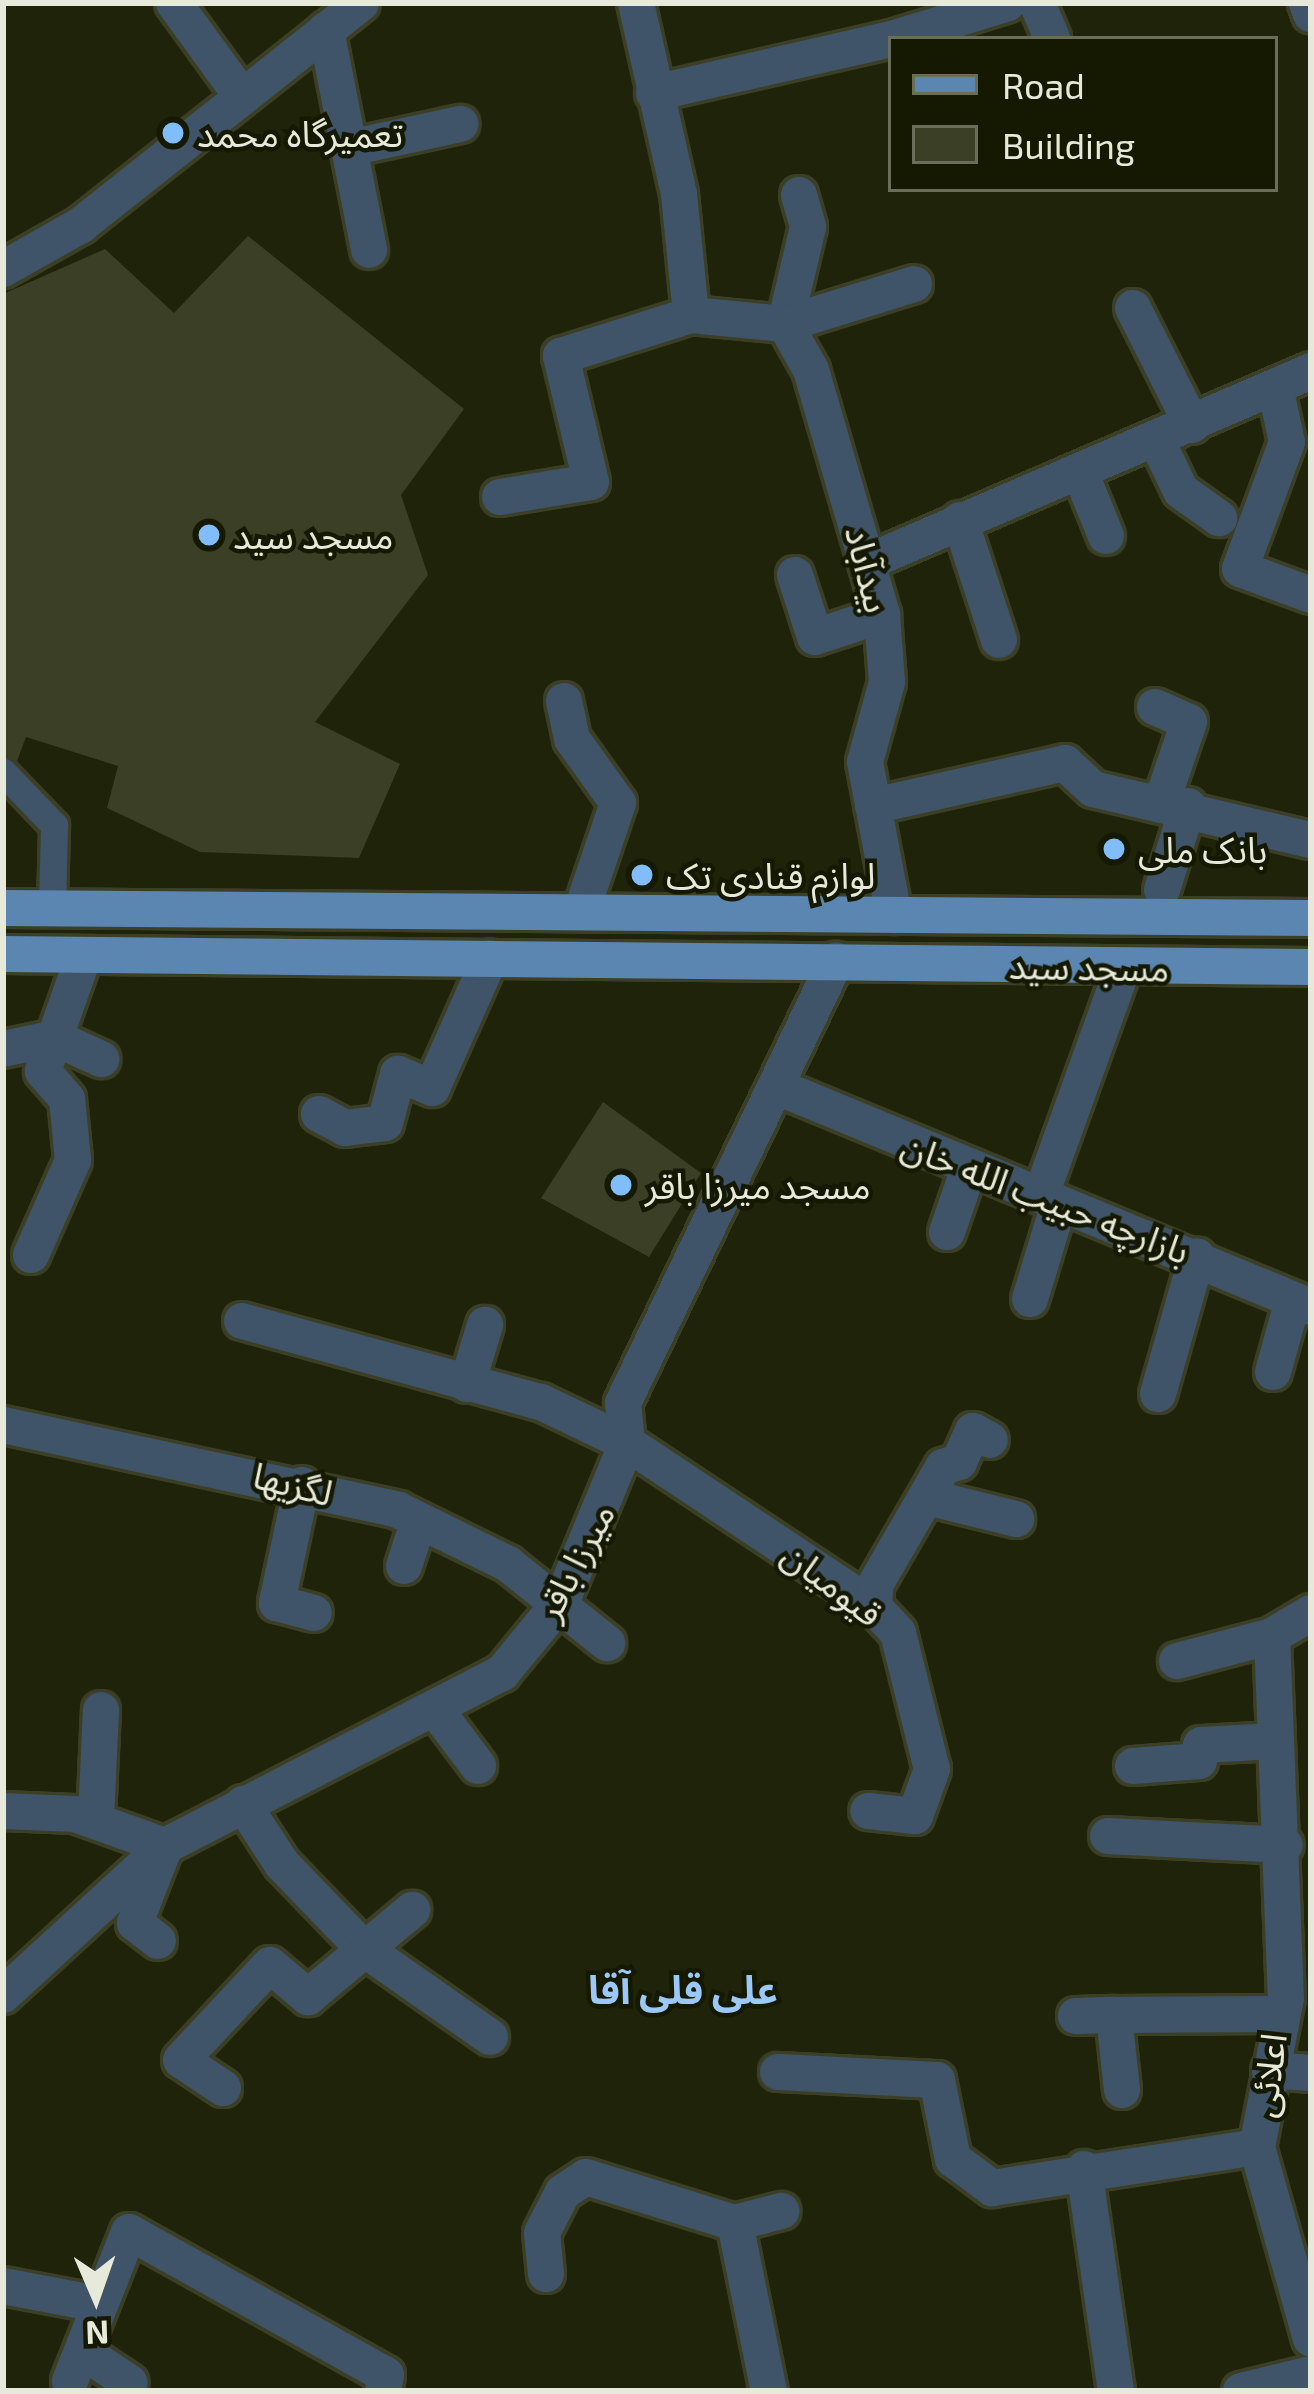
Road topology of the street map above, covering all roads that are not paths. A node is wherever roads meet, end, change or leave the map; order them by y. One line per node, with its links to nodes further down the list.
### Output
1 (174, 3): 13 (street)
2 (361, 3): 8 (street)
3 (636, 3): 12 (street)
4 (1037, 3): 10 (street)
5 (1307, 3): 6 (street)
6 (1311, 14)
7 (1005, 16): 9 (street)
8 (326, 30): 13 (street); 15 (street)
9 (906, 36)
10 (1051, 36)
11 (888, 40): 12 (street)
12 (654, 93): 21 (street)
13 (240, 94): 18 (street)
14 (460, 124): 15 (street)
15 (349, 148): 17 (street)
16 (800, 195): 22 (street)
17 (369, 250)
18 (3, 268)
19 (914, 284): 22 (street)
20 (1133, 308): 25 (street)
21 (692, 315): 22 (street); 28 (street)
22 (784, 323): 32 (street, بیدآباد)
23 (1311, 370): 24 (street)
24 (1289, 409): 25 (street); 34 (street)
25 (1192, 425): 26 (street)
26 (1157, 441): 27 (street); 29 (street)
27 (1080, 472): 30 (street); 31 (street)
28 (500, 496)
29 (1219, 518)
30 (960, 520): 32 (street); 36 (street)
31 (1106, 536)
32 (870, 561): 35 (street, بیدآباد)
33 (795, 575): 35 (street)
34 (1311, 595)
35 (882, 615): 41 (street, بیدآباد)
36 (1000, 640)
37 (564, 700): 46 (street)
38 (1155, 707): 40 (street)
39 (3, 772): 45 (street)
40 (1175, 804): 41 (street); 42 (street); 43 (street)
41 (873, 806): 47 (street, بیدآباد)
42 (1311, 840)
43 (1162, 890)
44 (3, 908): 45 (main road, مسجد سید)
45 (52, 908): 46 (main road, مسجد سید)
46 (581, 912): 47 (main road, مسجد سید)
47 (894, 915): 48 (main road, مسجد سید)
48 (1311, 918)
49 (3, 954): 50 (main road, مسجد سید)
50 (84, 955): 51 (main road, مسجد سید); 55 (street)
51 (490, 958): 52 (main road, مسجد سید); 59 (street)
52 (836, 961): 53 (main road, مسجد سید); 58 (street, میرزا باقر)
53 (1123, 967): 54 (main road, مسجد سید); 61 (street)
54 (1311, 967)
55 (56, 1038): 56 (street); 57 (street); 63 (street)
56 (3, 1049)
57 (101, 1059)
58 (780, 1088): 60 (street, بازارچه حبیب الله خان); 74 (street, میرزا باقر)
59 (319, 1114)
60 (968, 1172): 61 (street, بازارچه حبیب الله خان); 62 (street)
61 (1049, 1201): 64 (street, بازارچه حبیب الله خان); 65 (street)
62 (947, 1232)
63 (31, 1255)
64 (1197, 1256): 66 (street, بازارچه حبیب الله خان); 71 (street)
65 (1030, 1298)
66 (1302, 1304): 69 (street)
67 (242, 1321): 70 (street, قیومیان)
68 (485, 1325): 70 (street)
69 (1273, 1372)
70 (467, 1384): 74 (street, قیومیان)
71 (1158, 1394)
72 (3, 1425): 75 (street, لگزیها)
73 (990, 1440): 76 (street)
74 (627, 1443): 80 (street, میرزا باقر); 81 (street, قیومیان)
75 (302, 1485): 77 (street, لگزیها); 82 (street)
76 (927, 1497): 78 (street); 81 (street)
77 (419, 1520): 79 (street); 80 (street, لگزیها)
78 (1016, 1520)
79 (404, 1566)
80 (562, 1600): 85 (street, لگزیها); 88 (street, میرزا باقر)
81 (874, 1607): 94 (street, قیومیان)
82 (314, 1613)
83 (1311, 1613): 84 (street)
84 (1272, 1636): 86 (street); 89 (street, اعلائی)
85 (607, 1643)
86 (1177, 1660)
87 (101, 1709): 95 (street)
88 (436, 1710): 90 (street); 92 (street, میرزا باقر)
89 (1276, 1741): 91 (street); 98 (street, اعلائی)
90 (478, 1766)
91 (1132, 1766)
92 (243, 1804): 97 (street, میرزا باقر); 101 (street)
93 (3, 1811): 95 (street)
94 (868, 1811)
95 (96, 1819): 97 (street)
96 (1108, 1836): 98 (street)
97 (165, 1846): 100 (street); 102 (street, میرزا باقر)
98 (1294, 1867): 103 (street, اعلائی)
99 (412, 1910): 101 (street)
100 (158, 1941)
101 (363, 1948): 106 (street); 110 (street)
102 (3, 1995)
103 (1275, 2014): 104 (street); 107 (street, اعلائی)
104 (1114, 2015): 105 (street); 111 (street)
105 (1076, 2016)
106 (490, 2037)
107 (1270, 2070): 109 (street); 112 (street, اعلائی)
108 (778, 2072): 113 (street)
109 (1311, 2073)
110 (223, 2088)
111 (1122, 2090)
112 (1256, 2146): 113 (street); 119 (street, اعلائی)
113 (1084, 2169): 124 (street)
114 (781, 2211): 115 (street)
115 (735, 2223): 116 (street); 123 (street)
116 (546, 2274)
117 (3, 2286): 118 (street)
118 (98, 2304): 121 (street); 122 (street)
119 (1311, 2339)
120 (1311, 2374): 125 (street)
121 (130, 2383)
122 (382, 2391)
123 (769, 2391)
124 (1116, 2391)
125 (1241, 2391)

